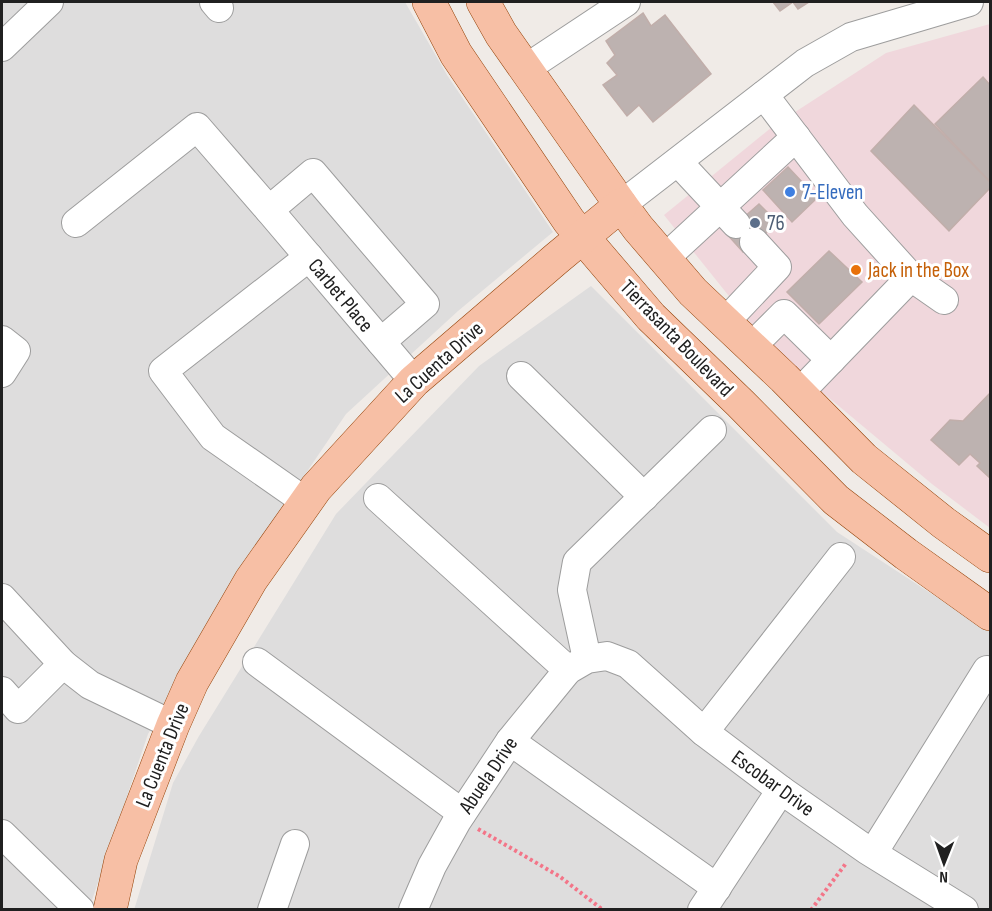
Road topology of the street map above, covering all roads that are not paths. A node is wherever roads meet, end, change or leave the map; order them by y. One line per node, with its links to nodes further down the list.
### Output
1 (49, 2): 7 (street)
2 (429, 2): 16 (main road, Tierrasanta Boulevard)
3 (483, 2): 8 (main road, Tierrasanta Boulevard)
4 (626, 2): 8 (street)
5 (969, 2): 6 (street, La Cuenta Drive)
6 (897, 11): 9 (street, La Cuenta Drive)
7 (2, 47)
8 (525, 69): 12 (main road, Tierrasanta Boulevard)
9 (764, 95): 10 (street); 11 (street, La Cuenta Drive)
10 (796, 137): 15 (street); 19 (street)
11 (678, 162): 12 (street, La Cuenta Drive); 15 (street)
12 (621, 205): 16 (main road, La Cuenta Drive); 18 (main road, Tierrasanta Boulevard)
13 (269, 210): 14 (street, Carbet Place); 17 (street, Carbet Place); 23 (street)
14 (76, 223)
15 (737, 224): 18 (street); 21 (street)
16 (583, 236): 28 (main road, La Cuenta Drive); 37 (main road, Tierrasanta Boulevard)
17 (309, 257): 23 (street, Carbet Place); 33 (street)
18 (664, 259): 21 (main road, Tierrasanta Boulevard)
19 (911, 277): 20 (street); 25 (street)
20 (944, 300)
21 (724, 322): 24 (main road, Tierrasanta Boulevard)
22 (2, 340): 26 (street)
23 (381, 342): 28 (street, Carbet Place)
24 (751, 347): 25 (street); 29 (main road, Tierrasanta Boulevard)
25 (831, 360): 29 (street)
26 (2, 373)
27 (521, 376): 31 (street)
28 (414, 381): 33 (main road, La Cuenta Drive)
29 (799, 393): 34 (main road, Tierrasanta Boulevard)
30 (712, 430): 31 (street)
31 (644, 497): 40 (street)
32 (378, 498): 40 (street)
33 (306, 502): 43 (main road, La Cuenta Drive)
34 (990, 556)
35 (841, 557): 44 (street)
36 (2, 598): 39 (street)
37 (990, 614)
38 (257, 662): 47 (street)
39 (63, 664): 42 (street); 43 (street)
40 (577, 664): 44 (street, Escobar Drive); 45 (street, Abuela Drive)
41 (987, 670): 50 (street)
42 (2, 691)
43 (173, 725): 54 (main road, La Cuenta Drive)
44 (704, 732): 46 (street, Escobar Drive)
45 (510, 741): 47 (street, Abuela Drive); 51 (street)
46 (781, 790): 50 (street, Escobar Drive); 51 (street)
47 (460, 817): 56 (street, Abuela Drive)
48 (2, 834): 53 (street)
49 (295, 844): 55 (street)
50 (866, 848): 52 (street, Escobar Drive)
51 (710, 898)
52 (931, 901): 57 (street, Escobar Drive)
53 (80, 909)
54 (110, 909)
55 (272, 909)
56 (413, 909)
57 (964, 909)

